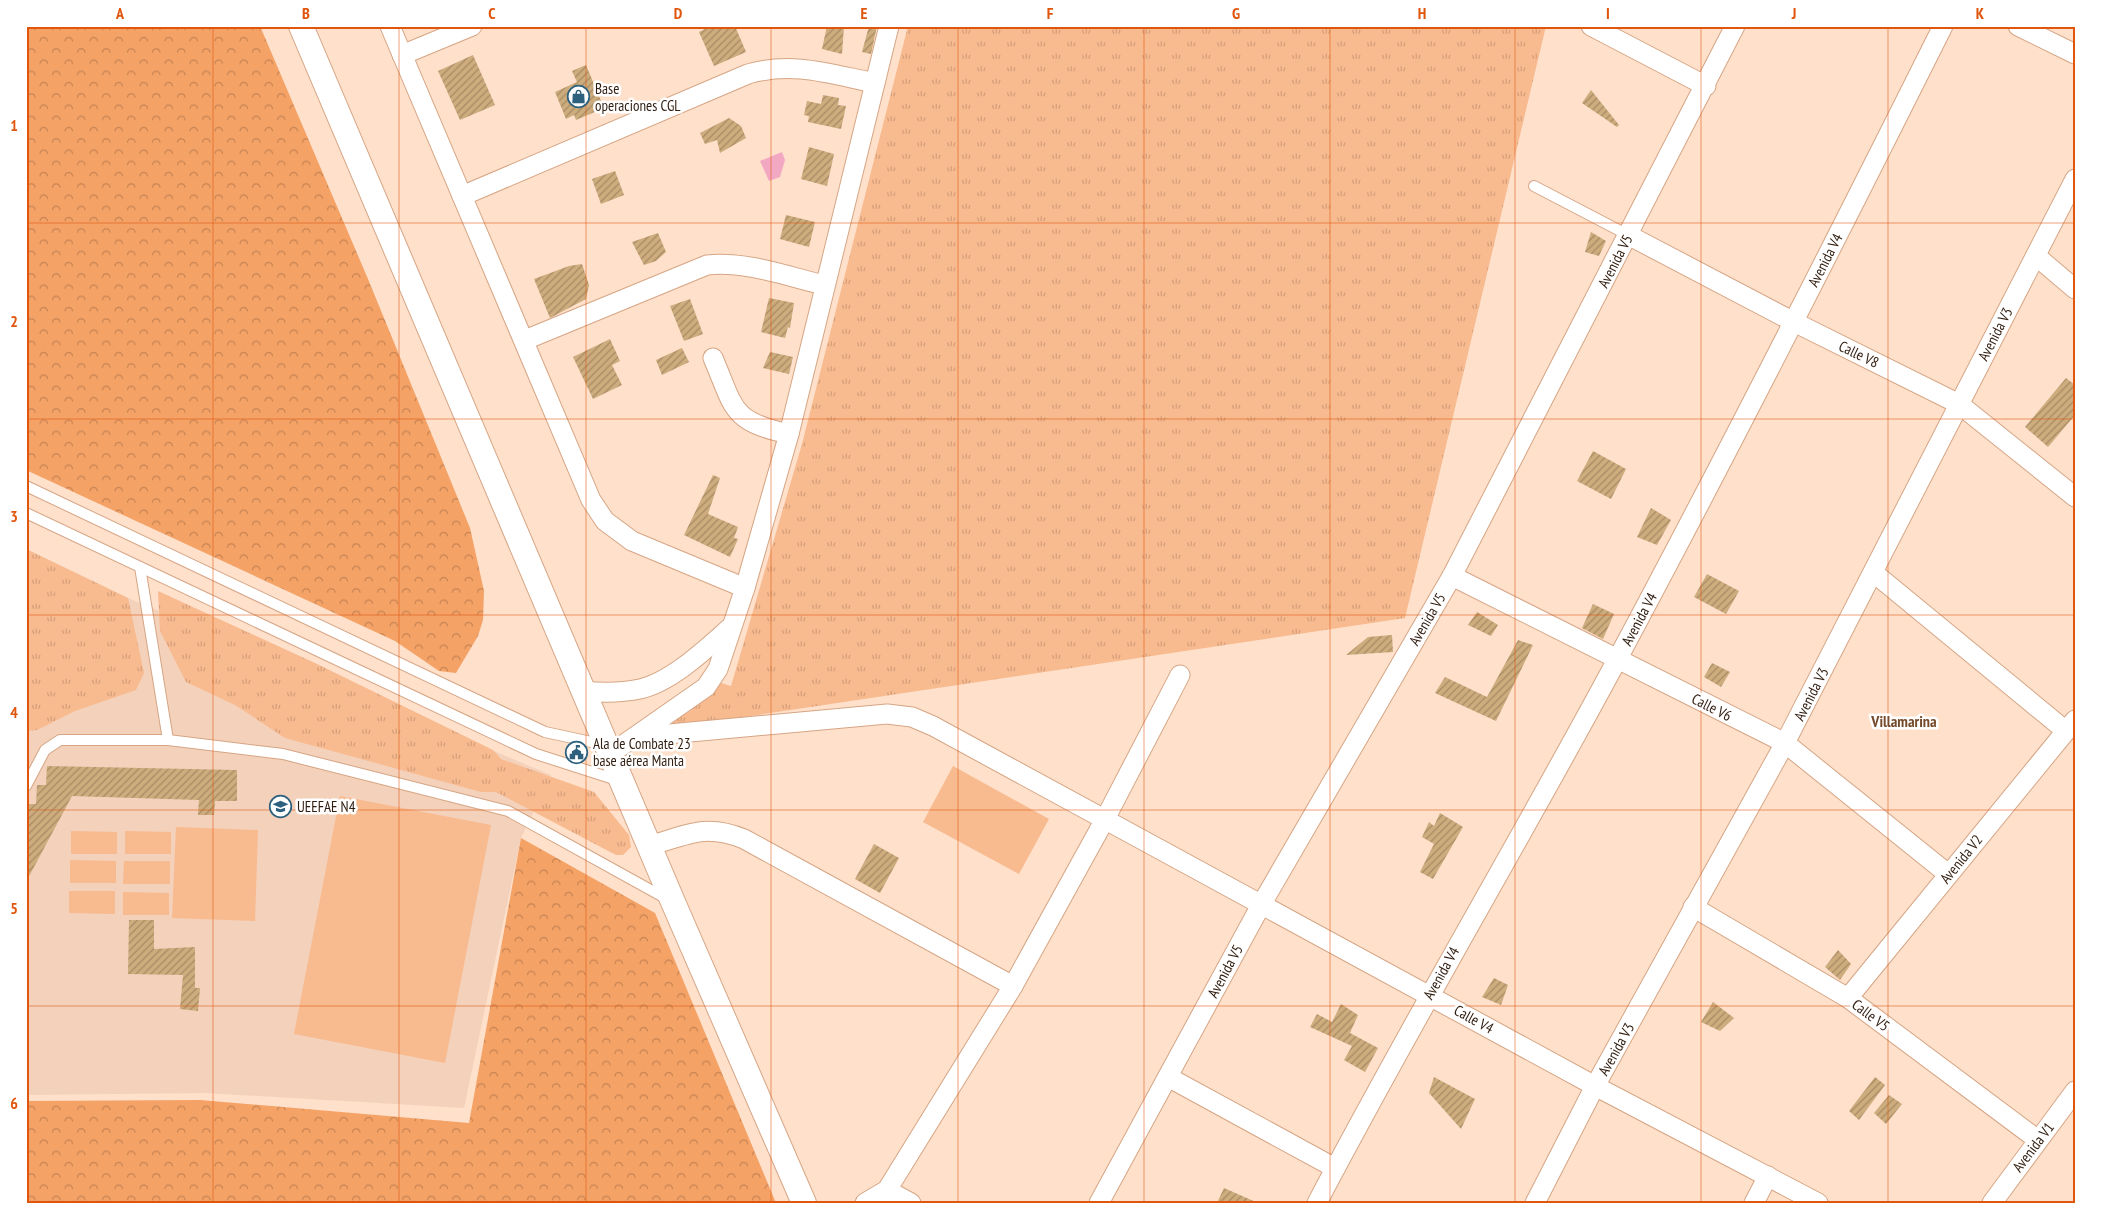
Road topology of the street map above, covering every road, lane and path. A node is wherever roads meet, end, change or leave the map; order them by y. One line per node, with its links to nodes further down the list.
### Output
1 (301, 26): 35 (street)
2 (390, 26): 10 (street)
3 (472, 26): 10 (street)
4 (889, 26): 11 (street)
5 (1591, 26): 12 (street)
6 (1735, 26): 12 (street, Avenida V5)
7 (1943, 26): 20 (street, Avenida V4)
8 (2018, 26): 9 (street)
9 (2075, 54)
10 (402, 55): 15 (street)
11 (875, 83): 15 (street); 18 (street)
12 (1706, 86): 16 (street, Avenida V5)
13 (2075, 179): 17 (street, Avenida V3)
14 (1534, 186): 16 (lane)
15 (462, 196): 21 (street)
16 (1628, 235): 20 (street, Calle V8); 30 (street, Avenida V5)
17 (2036, 256): 19 (street); 23 (street, Avenida V3)
18 (824, 284): 21 (street); 24 (street)
19 (2075, 289)
20 (1794, 322): 23 (street, Calle V8); 33 (street, Avenida V4)
21 (525, 340): 31 (street)
22 (713, 358): 24 (street)
23 (1959, 404): 26 (street, Calle V8); 29 (street, Avenida V3)
24 (789, 434): 31 (street)
25 (26, 486): 40 (lane)
26 (2075, 497)
27 (26, 513): 28 (lane)
28 (140, 567): 38 (lane); 41 (lane)
29 (1874, 573): 36 (street); 39 (street, Avenida V3)
30 (1452, 576): 33 (street, Calle V6); 47 (street, Avenida V5)
31 (745, 588): 32 (street)
32 (733, 625): 35 (street); 37 (street)
33 (1617, 659): 39 (street, Calle V6); 50 (street, Avenida V4)
34 (1180, 675): 43 (street)
35 (583, 691): 40 (street)
36 (2070, 725): 45 (street, Avenida V2)
37 (636, 738): 40 (street); 43 (street, Calle V4)
38 (168, 740): 42 (lane); 46 (lane)
39 (1785, 743): 45 (street, Calle V6); 48 (street, Avenida V3)
40 (608, 750): 41 (street)
41 (622, 781): 44 (street)
42 (26, 786)
43 (1104, 821): 47 (street, Calle V4); 49 (street)
44 (649, 846): 46 (street); 49 (street)
45 (1948, 874): 51 (street, Avenida V2)
46 (673, 902): 59 (street)
47 (1261, 904): 50 (street, Calle V4); 52 (street, Avenida V5)
48 (1693, 907): 51 (street, Calle V5); 53 (street, Avenida V3)
49 (1013, 986): 58 (street)
50 (1429, 994): 53 (street, Calle V4); 56 (street, Avenida V4)
51 (1848, 998): 55 (street, Calle V5)
52 (1168, 1077): 56 (street); 62 (street, Avenida V5)
53 (1596, 1086): 57 (street, Calle V4); 64 (street, Avenida V3)
54 (2075, 1091): 55 (street, Avenida V1)
55 (2038, 1140): 67 (street, Avenida V1)
56 (1335, 1168): 63 (street, Avenida V4)
57 (1768, 1176): 65 (street); 66 (street, Calle V4)
58 (887, 1190): 60 (street); 61 (street)
59 (804, 1203)
60 (865, 1203)
61 (911, 1203)
62 (1099, 1203)
63 (1317, 1203)
64 (1535, 1203)
65 (1754, 1203)
66 (1818, 1203)
67 (1992, 1203)

